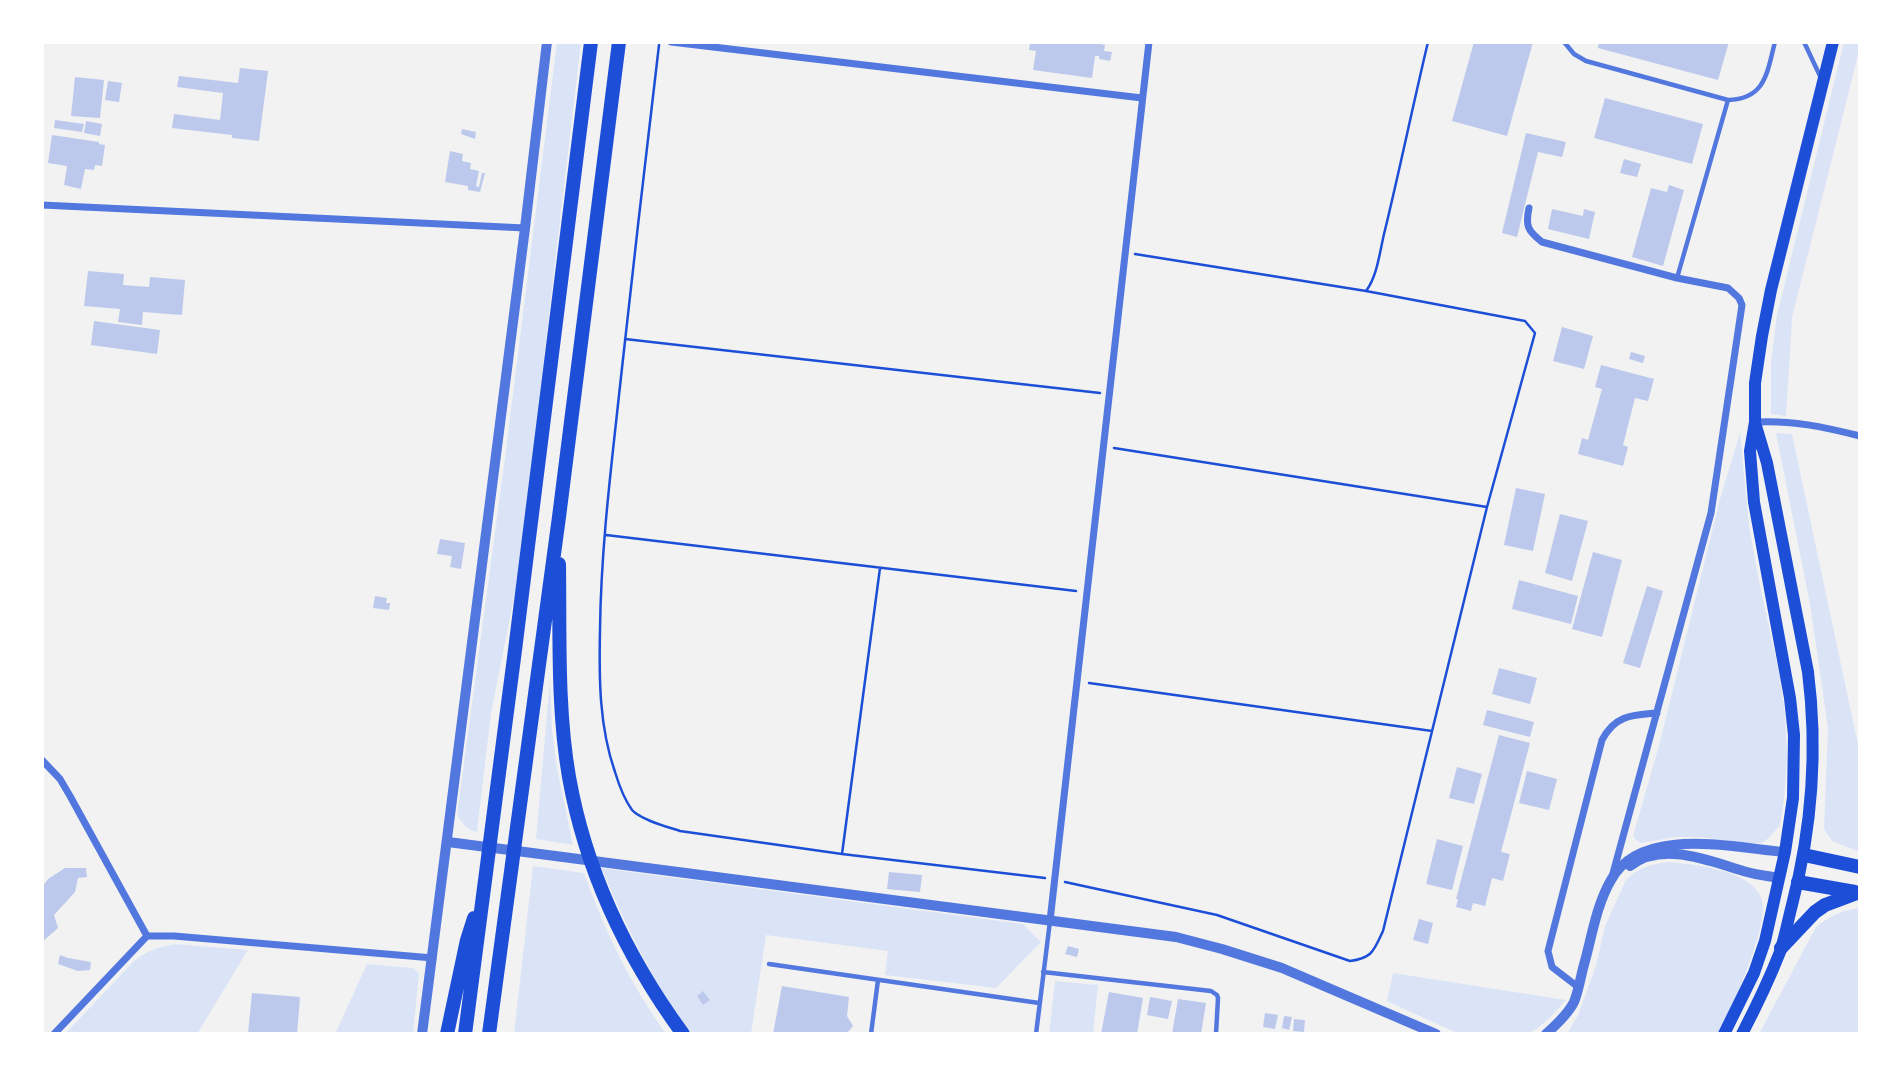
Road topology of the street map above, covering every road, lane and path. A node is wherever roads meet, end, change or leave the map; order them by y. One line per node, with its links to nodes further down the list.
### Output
1 (547, 42): 17 (street)
2 (591, 42): 41 (highway)
3 (619, 42): 27 (highway)
4 (659, 42): 21 (path)
5 (671, 42): 13 (street)
6 (1149, 42): 13 (street)
7 (1428, 42): 20 (path)
8 (1564, 42): 14 (lane)
9 (1775, 42): 14 (lane)
10 (1804, 42): 12 (lane)
11 (1833, 42): 12 (main road)
12 (1822, 83): 23 (main road)
13 (1142, 98): 18 (street)
14 (1728, 100): 19 (lane)
15 (42, 205): 17 (street)
16 (1528, 208): 19 (street)
17 (525, 228): 35 (street)
18 (1125, 253): 20 (path); 22 (street)
19 (1677, 278): 32 (street)
20 (1366, 291): 26 (path)
21 (625, 339): 22 (path); 28 (path)
22 (1110, 394): 25 (street)
23 (1755, 422): 24 (street); 36 (main road); 38 (main road)
24 (1860, 436)
25 (1104, 447): 26 (path); 30 (street)
26 (1487, 507): 33 (path)
27 (559, 517): 59 (highway); 60 (highway)
28 (605, 535): 29 (path); 37 (path)
29 (880, 568): 30 (path); 37 (path)
30 (1086, 593): 31 (street)
31 (1077, 681): 33 (path); 42 (street)
32 (1657, 713): 43 (street); 53 (street)
33 (1432, 731): 42 (path)
34 (42, 760): 47 (street)
35 (447, 842): 46 (street); 49 (street)
36 (1784, 852): 38 (main road); 40 (main road); 43 (street)
37 (842, 854): 42 (path)
38 (1804, 855): 39 (highway); 44 (main road)
39 (1860, 867)
40 (1779, 878): 43 (street); 44 (main road); 66 (main road)
41 (486, 880): 57 (highway); 58 (highway)
42 (1056, 880): 46 (street)
43 (1611, 880): 53 (street)
44 (1798, 882): 45 (highway); 48 (main road)
45 (1858, 893): 48 (highway)
46 (1050, 921): 51 (lane); 64 (street)
47 (147, 936): 49 (street); 55 (street)
48 (1781, 948): 67 (main road)
49 (433, 958): 56 (street)
50 (769, 964): 52 (lane)
51 (1043, 972): 54 (lane); 63 (lane)
52 (878, 980): 54 (lane); 61 (lane)
53 (1578, 987): 65 (street)
54 (1039, 1003): 62 (lane)
55 (54, 1034)
56 (422, 1034)
57 (447, 1034)
58 (464, 1034)
59 (489, 1034)
60 (683, 1034)
61 (870, 1034)
62 (1036, 1034)
63 (1216, 1034)
64 (1436, 1034)
65 (1545, 1034)
66 (1724, 1034)
67 (1742, 1034)

